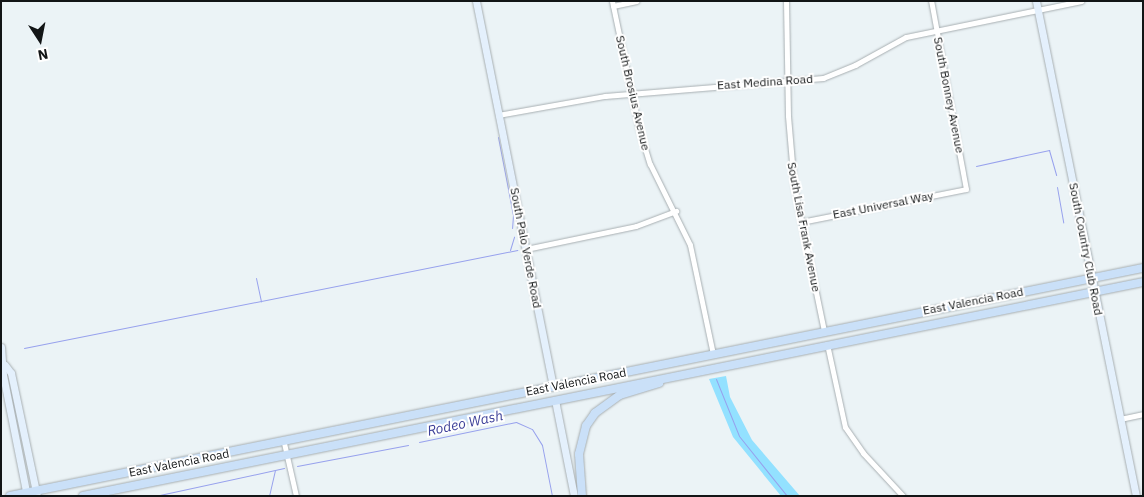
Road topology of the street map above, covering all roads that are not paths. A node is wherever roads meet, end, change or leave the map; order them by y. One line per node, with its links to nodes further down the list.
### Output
1 (476, 1): 12 (street, South Palo Verde Road)
2 (636, 1): 7 (street)
3 (786, 1): 10 (street, South Lisa Frank Avenue)
4 (931, 1): 9 (street, South Bonney Avenue)
5 (1036, 1): 8 (street, South Country Club Road)
6 (1081, 1): 8 (street, East Medina Road)
7 (613, 4): 11 (street, South Brosius Avenue)
8 (1038, 10): 9 (street, East Medina Road); 18 (street, South Country Club Road)
9 (936, 29): 10 (street, East Medina Road); 13 (street, South Bonney Avenue)
10 (788, 81): 11 (street, East Medina Road); 15 (street, South Lisa Frank Avenue)
11 (632, 93): 12 (street, East Medina Road); 14 (street, South Brosius Avenue)
12 (498, 115): 16 (street, South Palo Verde Road)
13 (966, 188): 15 (street, East Universal Way)
14 (676, 211): 16 (street); 24 (street, South Brosius Avenue)
15 (801, 222): 21 (street, South Lisa Frank Avenue)
16 (526, 249): 27 (street, South Palo Verde Road)
17 (1143, 268): 18 (main road, East Valencia Road)
18 (1092, 278): 20 (street, South Country Club Road); 21 (main road, East Valencia Road)
19 (1143, 282): 20 (main road, East Valencia Road)
20 (1094, 291): 22 (main road, East Valencia Road); 30 (street, South Country Club Road)
21 (824, 331): 22 (main road); 24 (main road, East Valencia Road)
22 (827, 343): 26 (main road, East Valencia Road); 40 (street)
23 (1, 347): 25 (street)
24 (713, 354): 27 (main road, East Valencia Road)
25 (5, 365): 33 (street); 34 (street)
26 (694, 371): 28 (main road, East Valencia Road); 39 (main road)
27 (553, 386): 28 (main road, South Palo Verde Road); 31 (main road, East Valencia Road)
28 (555, 400): 32 (main road, East Valencia Road); 38 (street, South Palo Verde Road)
29 (1143, 414): 30 (street)
30 (1120, 419): 41 (street, South Country Club Road)
31 (284, 443): 32 (street); 33 (main road, East Valencia Road)
32 (287, 454): 36 (main road, East Valencia Road); 37 (street)
33 (36, 493): 34 (main road, East Valencia Road)
34 (26, 494): 35 (main road, East Valencia Road)
35 (10, 496)
36 (83, 496)
37 (296, 496)
38 (574, 496)
39 (582, 496)
40 (903, 496)
41 (1136, 496)

